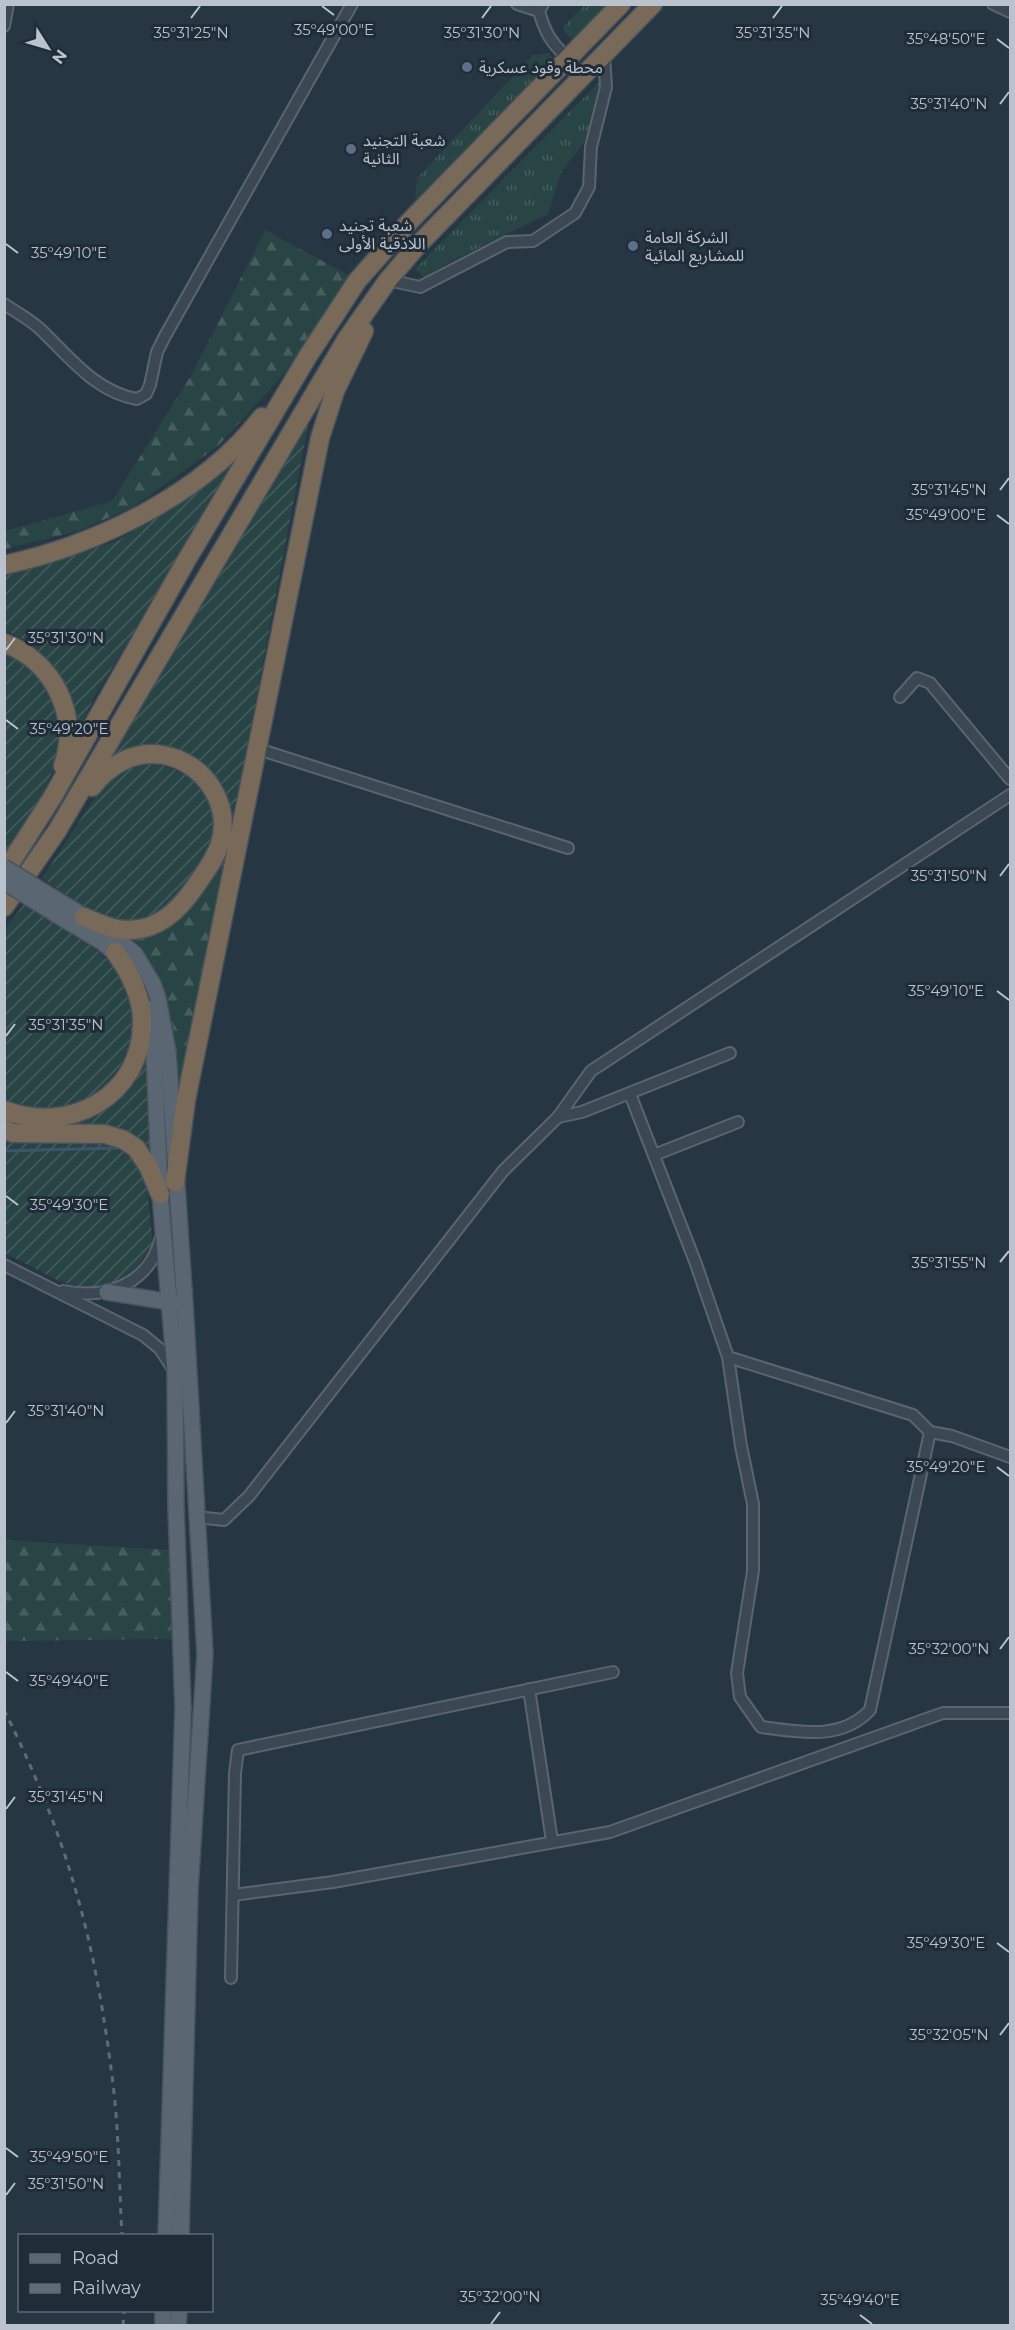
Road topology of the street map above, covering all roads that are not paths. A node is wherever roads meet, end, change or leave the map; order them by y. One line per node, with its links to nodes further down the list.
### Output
1 (8, 4): 9 (street)
2 (352, 4): 13 (street)
3 (517, 4): 7 (street)
4 (621, 4): 11 (highway)
5 (653, 4): 10 (highway)
6 (993, 4): 8 (street)
7 (541, 8): 11 (street)
8 (1011, 12)
9 (4, 26)
10 (604, 55): 12 (highway); 12 (street)
11 (568, 59): 14 (highway)
12 (388, 280): 18 (highway); 22 (highway)
13 (4, 304)
14 (308, 356): 15 (highway); 21 (highway)
15 (4, 565)
16 (4, 643): 21 (highway)
17 (900, 697): 19 (street)
18 (258, 749): 23 (street); 38 (highway)
19 (1011, 779)
20 (1011, 795): 34 (street)
21 (52, 798): 25 (highway)
22 (57, 831): 27 (highway); 29 (highway)
23 (568, 848)
24 (4, 867): 28 (main road, bridge)
25 (4, 873)
26 (4, 882): 28 (main road, bridge)
27 (7, 905)
28 (59, 909): 29 (main road); 30 (main road)
29 (84, 917): 38 (main road)
30 (115, 952): 33 (highway); 39 (main road)
31 (730, 1053): 32 (street)
32 (630, 1094): 34 (street); 37 (street)
33 (4, 1110)
34 (558, 1117): 50 (street)
35 (738, 1122): 37 (street)
36 (4, 1129): 39 (highway)
37 (654, 1155): 46 (street)
38 (175, 1182): 45 (main road)
39 (160, 1194): 40 (main road)
40 (163, 1229): 43 (street); 44 (main road)
41 (4, 1265): 42 (street)
42 (51, 1289): 43 (street); 47 (street)
43 (107, 1292): 44 (main road)
44 (168, 1302): 45 (main road); 47 (main road)
45 (185, 1304): 50 (main road)
46 (728, 1357): 48 (street); 48 (street)
47 (175, 1371): 57 (main road)
48 (930, 1432): 49 (street)
49 (1011, 1457)
50 (196, 1517): 58 (main road)
51 (613, 1672): 52 (street)
52 (529, 1689): 54 (street); 55 (street)
53 (1011, 1713): 54 (street)
54 (552, 1842): 55 (street)
55 (233, 1895): 56 (street)
56 (231, 1978)
57 (166, 2234)
58 (181, 2234)

